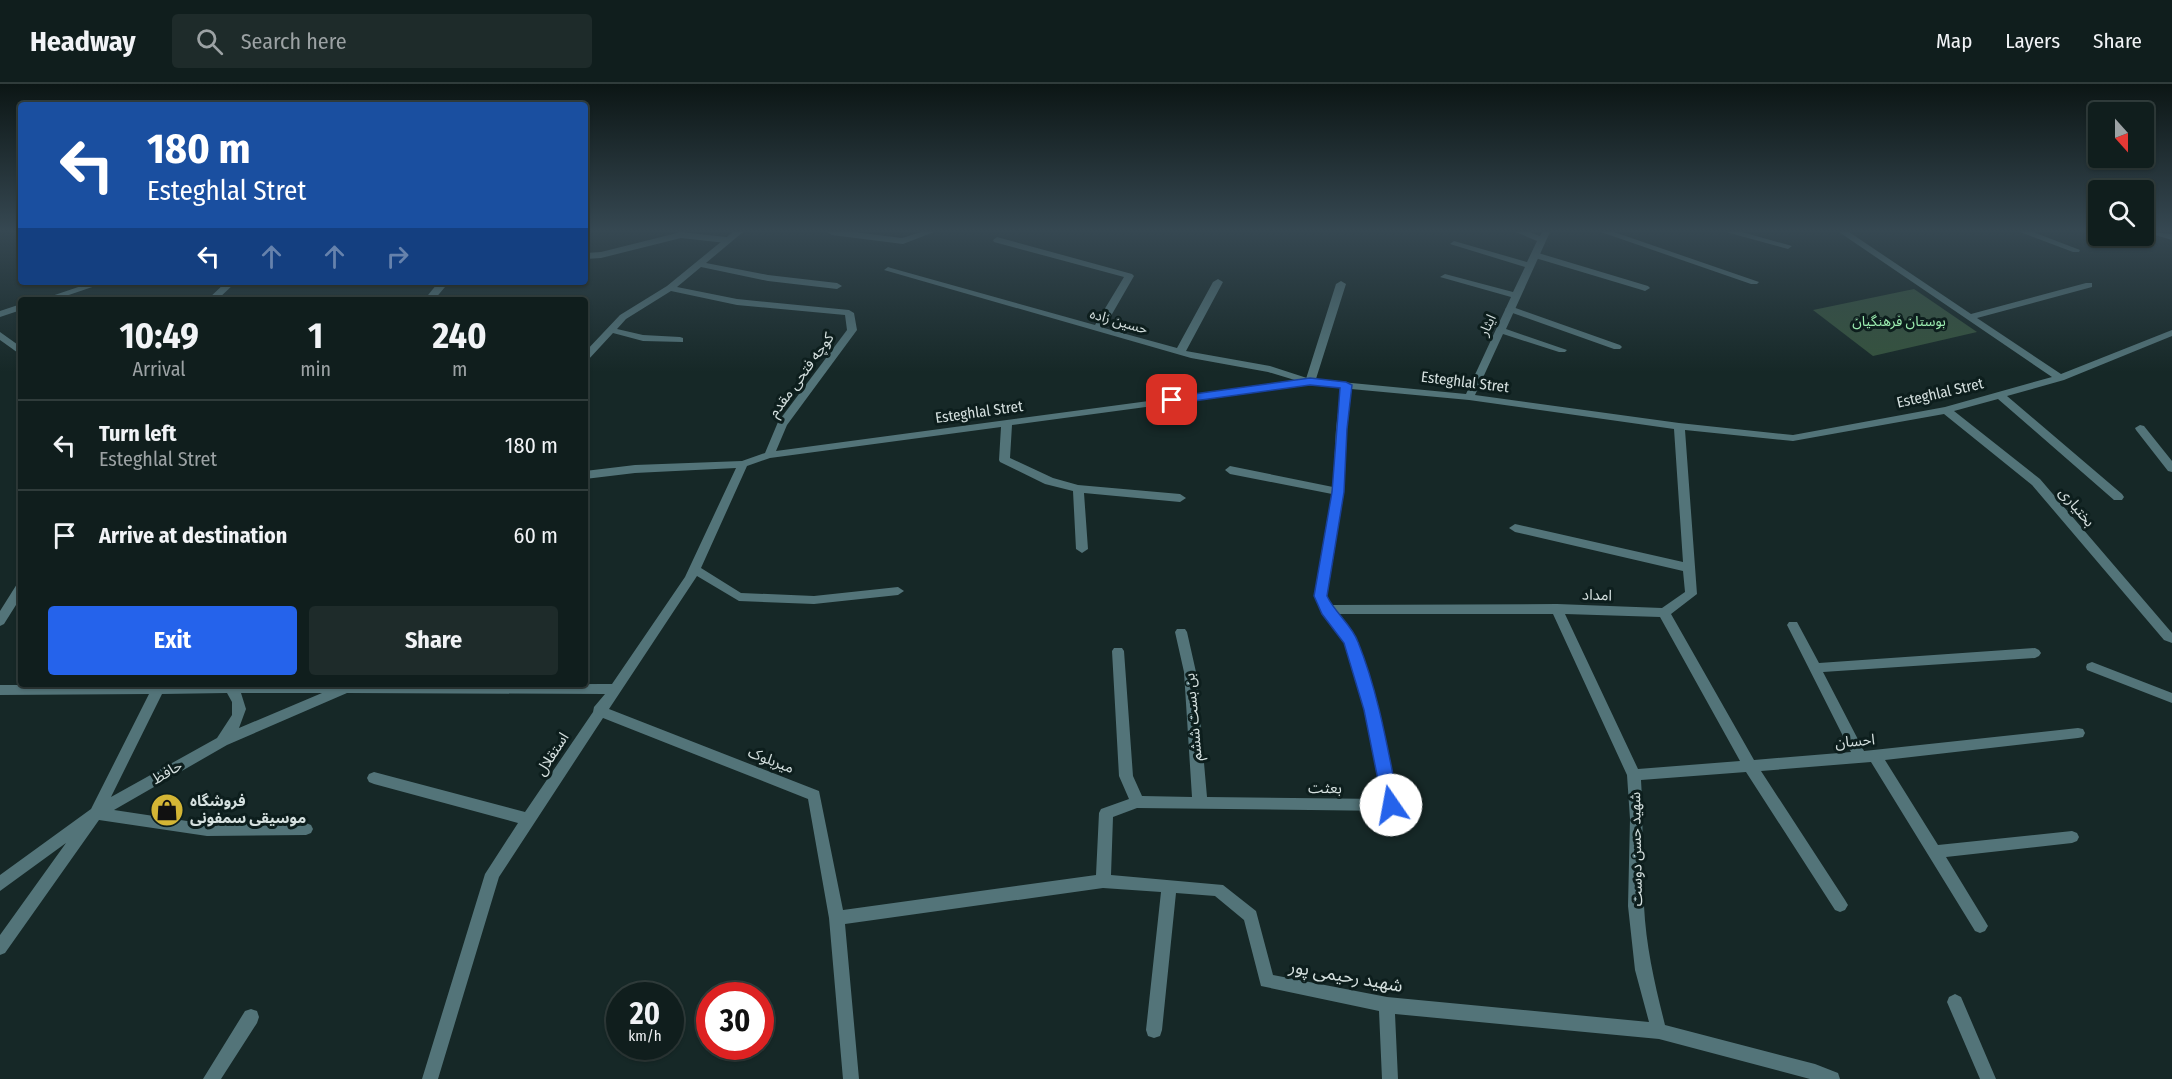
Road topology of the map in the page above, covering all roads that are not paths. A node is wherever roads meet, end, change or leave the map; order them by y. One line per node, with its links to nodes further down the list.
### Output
1 (682, 278): 17 (street)
2 (772, 278): 16 (street)
3 (918, 278): 26 (street, حسین زاده)
4 (1128, 278): 26 (street)
5 (1450, 278): 19 (street)
6 (1524, 278): 19 (street, ایثار)
7 (1613, 278): 18 (street)
8 (1743, 278): 11 (street)
9 (1912, 278): 25 (street)
10 (1218, 282): 35 (street)
11 (1754, 282)
12 (1341, 284): 38 (street)
13 (92, 285): 20 (street)
14 (228, 285): 21 (street)
15 (2089, 285): 25 (street)
16 (837, 286)
17 (670, 288): 27 (street); 46 (street, کوچه فتحی مقدم)
18 (1645, 288)
19 (1516, 296): 23 (street, ایثار)
20 (54, 297)
21 (215, 297)
22 (18, 309): 24 (street)
23 (1510, 309): 28 (street, ایثار); 32 (street)
24 (0, 314)
25 (1969, 317): 37 (street)
26 (1098, 329): 35 (street, حسین زاده)
27 (611, 330): 31 (street); 36 (street)
28 (1500, 330): 34 (street); 41 (street, ایثار)
29 (2172, 333): 37 (street, Esteghlal Stret)
30 (0, 335): 33 (street)
31 (680, 340)
32 (1617, 347)
33 (18, 350)
34 (1562, 350)
35 (1180, 352): 38 (street, حسین زاده)
36 (588, 355)
37 (2060, 378): 40 (street, Esteghlal Stret)
38 (1310, 382): 39 (street, Esteghlal Stret); 43 (street, Esteghlal Stret)
39 (1346, 385): 41 (street, Esteghlal Stret); 52 (street, بعثت)
40 (2000, 394): 42 (street, Esteghlal Stret); 53 (street)
41 (1469, 397): 44 (street, Esteghlal Stret)
42 (1946, 410): 44 (street, Esteghlal Stret); 67 (street, بختیاری)
43 (1007, 423): 46 (street, Esteghlal Stret); 51 (street)
44 (1679, 426): 57 (street)
45 (2139, 428): 48 (street)
46 (769, 455): 47 (street, Esteghlal Stret)
47 (743, 464): 50 (street, Esteghlal Stret); 58 (street, استقلال)
48 (2172, 468)
49 (1230, 470): 52 (street)
50 (588, 475)
51 (1078, 489): 54 (street); 56 (street)
52 (1338, 492): 62 (street, بعثت)
53 (2118, 497)
54 (1180, 498)
55 (1515, 528): 57 (street)
56 (1082, 549)
57 (1689, 568): 63 (street)
58 (694, 569): 59 (street); 79 (street, استقلال)
59 (897, 591)
60 (18, 592): 64 (street)
61 (1557, 609): 62 (street, امداد); 63 (street, امداد); 87 (street, شهید حسن دوست)
62 (1327, 610): 90 (street, بعثت)
63 (1664, 613): 86 (street)
64 (0, 621)
65 (1793, 625): 71 (street)
66 (1181, 632): 90 (street, بن بست ششم)
67 (2172, 638)
68 (1118, 651): 89 (street)
69 (2035, 653): 71 (street)
70 (2092, 667): 81 (street)
71 (1815, 668): 85 (street)
72 (118, 687): 80 (street)
73 (158, 687): 91 (street)
74 (194, 687): 78 (street)
75 (290, 687): 78 (street)
76 (349, 687): 84 (street, حافظ)
77 (439, 687): 79 (street)
78 (230, 688): 84 (street)
79 (614, 689): 82 (street, استقلال)
80 (0, 690)
81 (2172, 698)
82 (599, 711): 92 (street, استقلال); 100 (street, میربلوک)
83 (2078, 733): 85 (street, احسان)
84 (222, 741): 91 (street, حافظ)
85 (1868, 757): 86 (street, احسان); 95 (street)
86 (1750, 766): 87 (street, احسان); 99 (street)
87 (1634, 775): 107 (street, شهید حسن دوست)
88 (374, 778): 92 (street)
89 (1137, 802): 90 (street, بعثت); 96 (street, بعثت)
90 (1200, 803)
91 (96, 813): 93 (street); 97 (street, حافظ); 102 (street)
92 (528, 819): 109 (street, استقلال)
93 (306, 829)
94 (2072, 837): 95 (street)
95 (1934, 852): 101 (street)
96 (1103, 881): 98 (street, شهید رحیمی پور); 100 (street, شهید رحیمی پور)
97 (0, 884)
98 (1169, 885): 104 (street, شهید رحیمی پور); 106 (street)
99 (1840, 905)
100 (837, 918): 110 (street)
101 (1980, 926)
102 (0, 948)
103 (1955, 1002): 113 (street)
104 (1387, 1005): 107 (street, شهید رحیمی پور); 111 (street)
105 (251, 1017): 108 (street)
106 (1154, 1030)
107 (1659, 1031): 112 (street, شهید رحیمی پور)
108 (211, 1079)
109 (430, 1079)
110 (851, 1079)
111 (1390, 1079)
112 (1832, 1079)
113 (1988, 1079)

